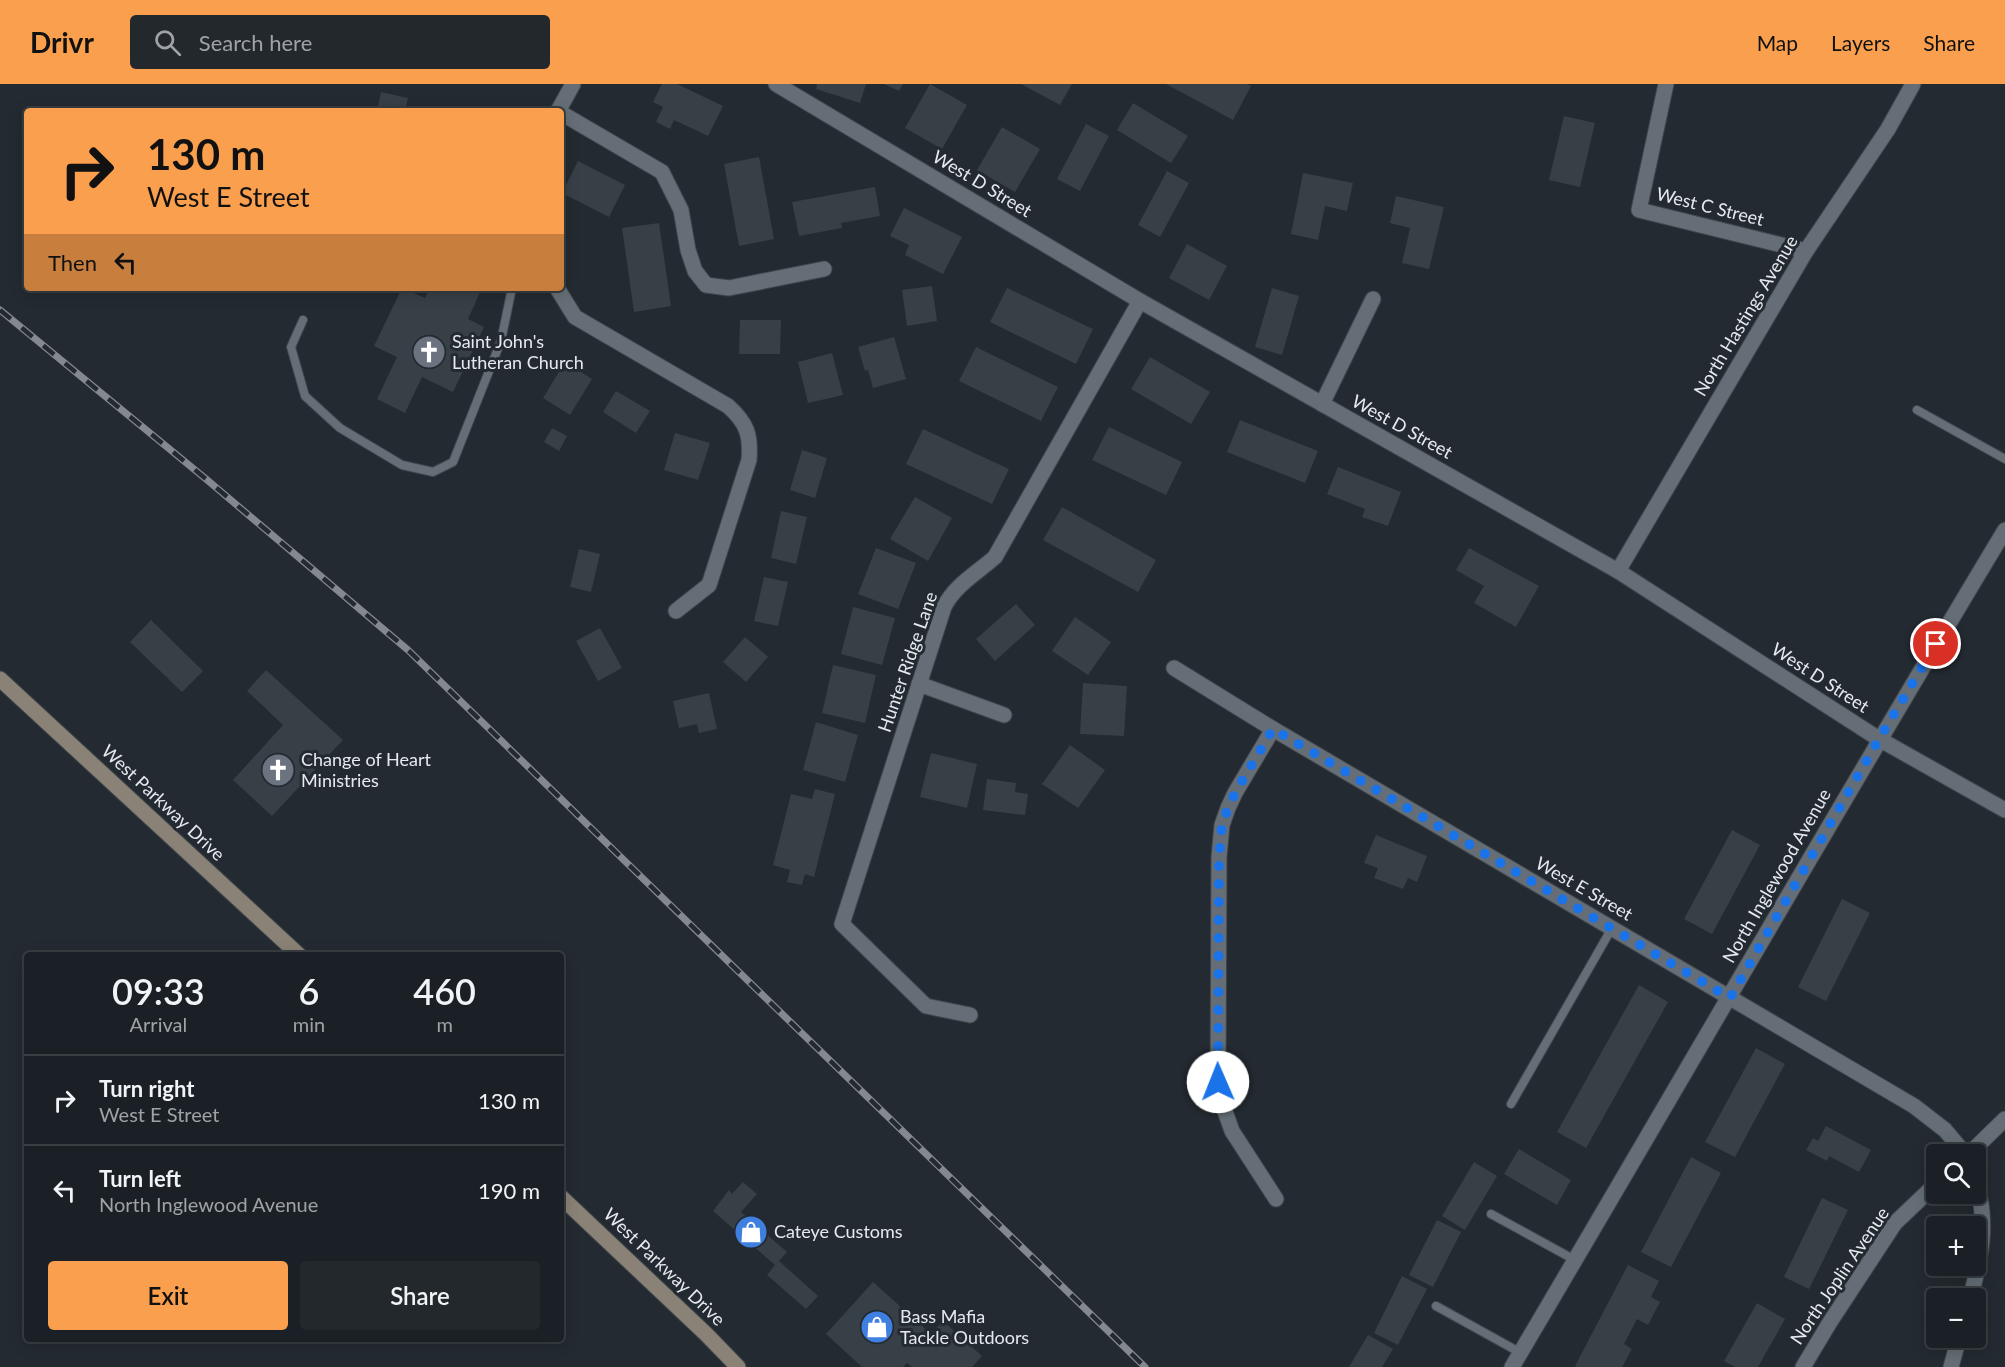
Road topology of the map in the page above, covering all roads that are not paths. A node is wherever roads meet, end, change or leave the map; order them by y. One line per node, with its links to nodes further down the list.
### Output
1 (573, 84): 5 (street)
2 (776, 84): 12 (street, West D Street)
3 (1666, 84): 7 (street, West C Street)
4 (1913, 84): 7 (street, North Hastings Avenue)
5 (561, 108)
6 (564, 115): 8 (street)
7 (1806, 251): 18 (street, North Hastings Avenue)
8 (824, 269)
9 (511, 291): 13 (lane)
10 (559, 291): 19 (street)
11 (1373, 299): 14 (street)
12 (1140, 302): 14 (street, West D Street); 22 (street, Hunter Ridge Lane)
13 (303, 320)
14 (1322, 404): 18 (street, West D Street)
15 (1917, 410): 16 (lane)
16 (2005, 459)
17 (2005, 530): 25 (street, North Inglewood Avenue)
18 (1618, 571): 25 (street, West D Street)
19 (676, 611)
20 (1174, 668): 24 (street, West E Street)
21 (0, 679): 28 (main road, West Parkway Drive)
22 (919, 684): 23 (street); 30 (street, Hunter Ridge Lane)
23 (1004, 715)
24 (1273, 729): 27 (street, West E Street); 36 (street)
25 (1879, 739): 26 (street, West D Street); 29 (street, North Inglewood Avenue)
26 (2005, 810)
27 (1612, 928): 29 (street, West E Street); 31 (lane)
28 (296, 952)
29 (1730, 998): 33 (street, West E Street); 40 (street, North Inglewood Avenue)
30 (970, 1015)
31 (1511, 1104)
32 (2005, 1119): 34 (street)
33 (1957, 1144)
34 (1979, 1144)
35 (1926, 1194): 47 (street, North Joplin Avenue)
36 (1276, 1199)
37 (564, 1200): 45 (main road, West Parkway Drive)
38 (1980, 1204): 41 (street)
39 (1491, 1214): 40 (lane)
40 (1575, 1260): 44 (street, North Inglewood Avenue)
41 (1973, 1288)
42 (1436, 1306): 44 (lane)
43 (1956, 1348): 48 (street)
44 (1521, 1353): 46 (street, North Inglewood Avenue)
45 (738, 1367)
46 (1512, 1367)
47 (1803, 1367)
48 (1951, 1367)

